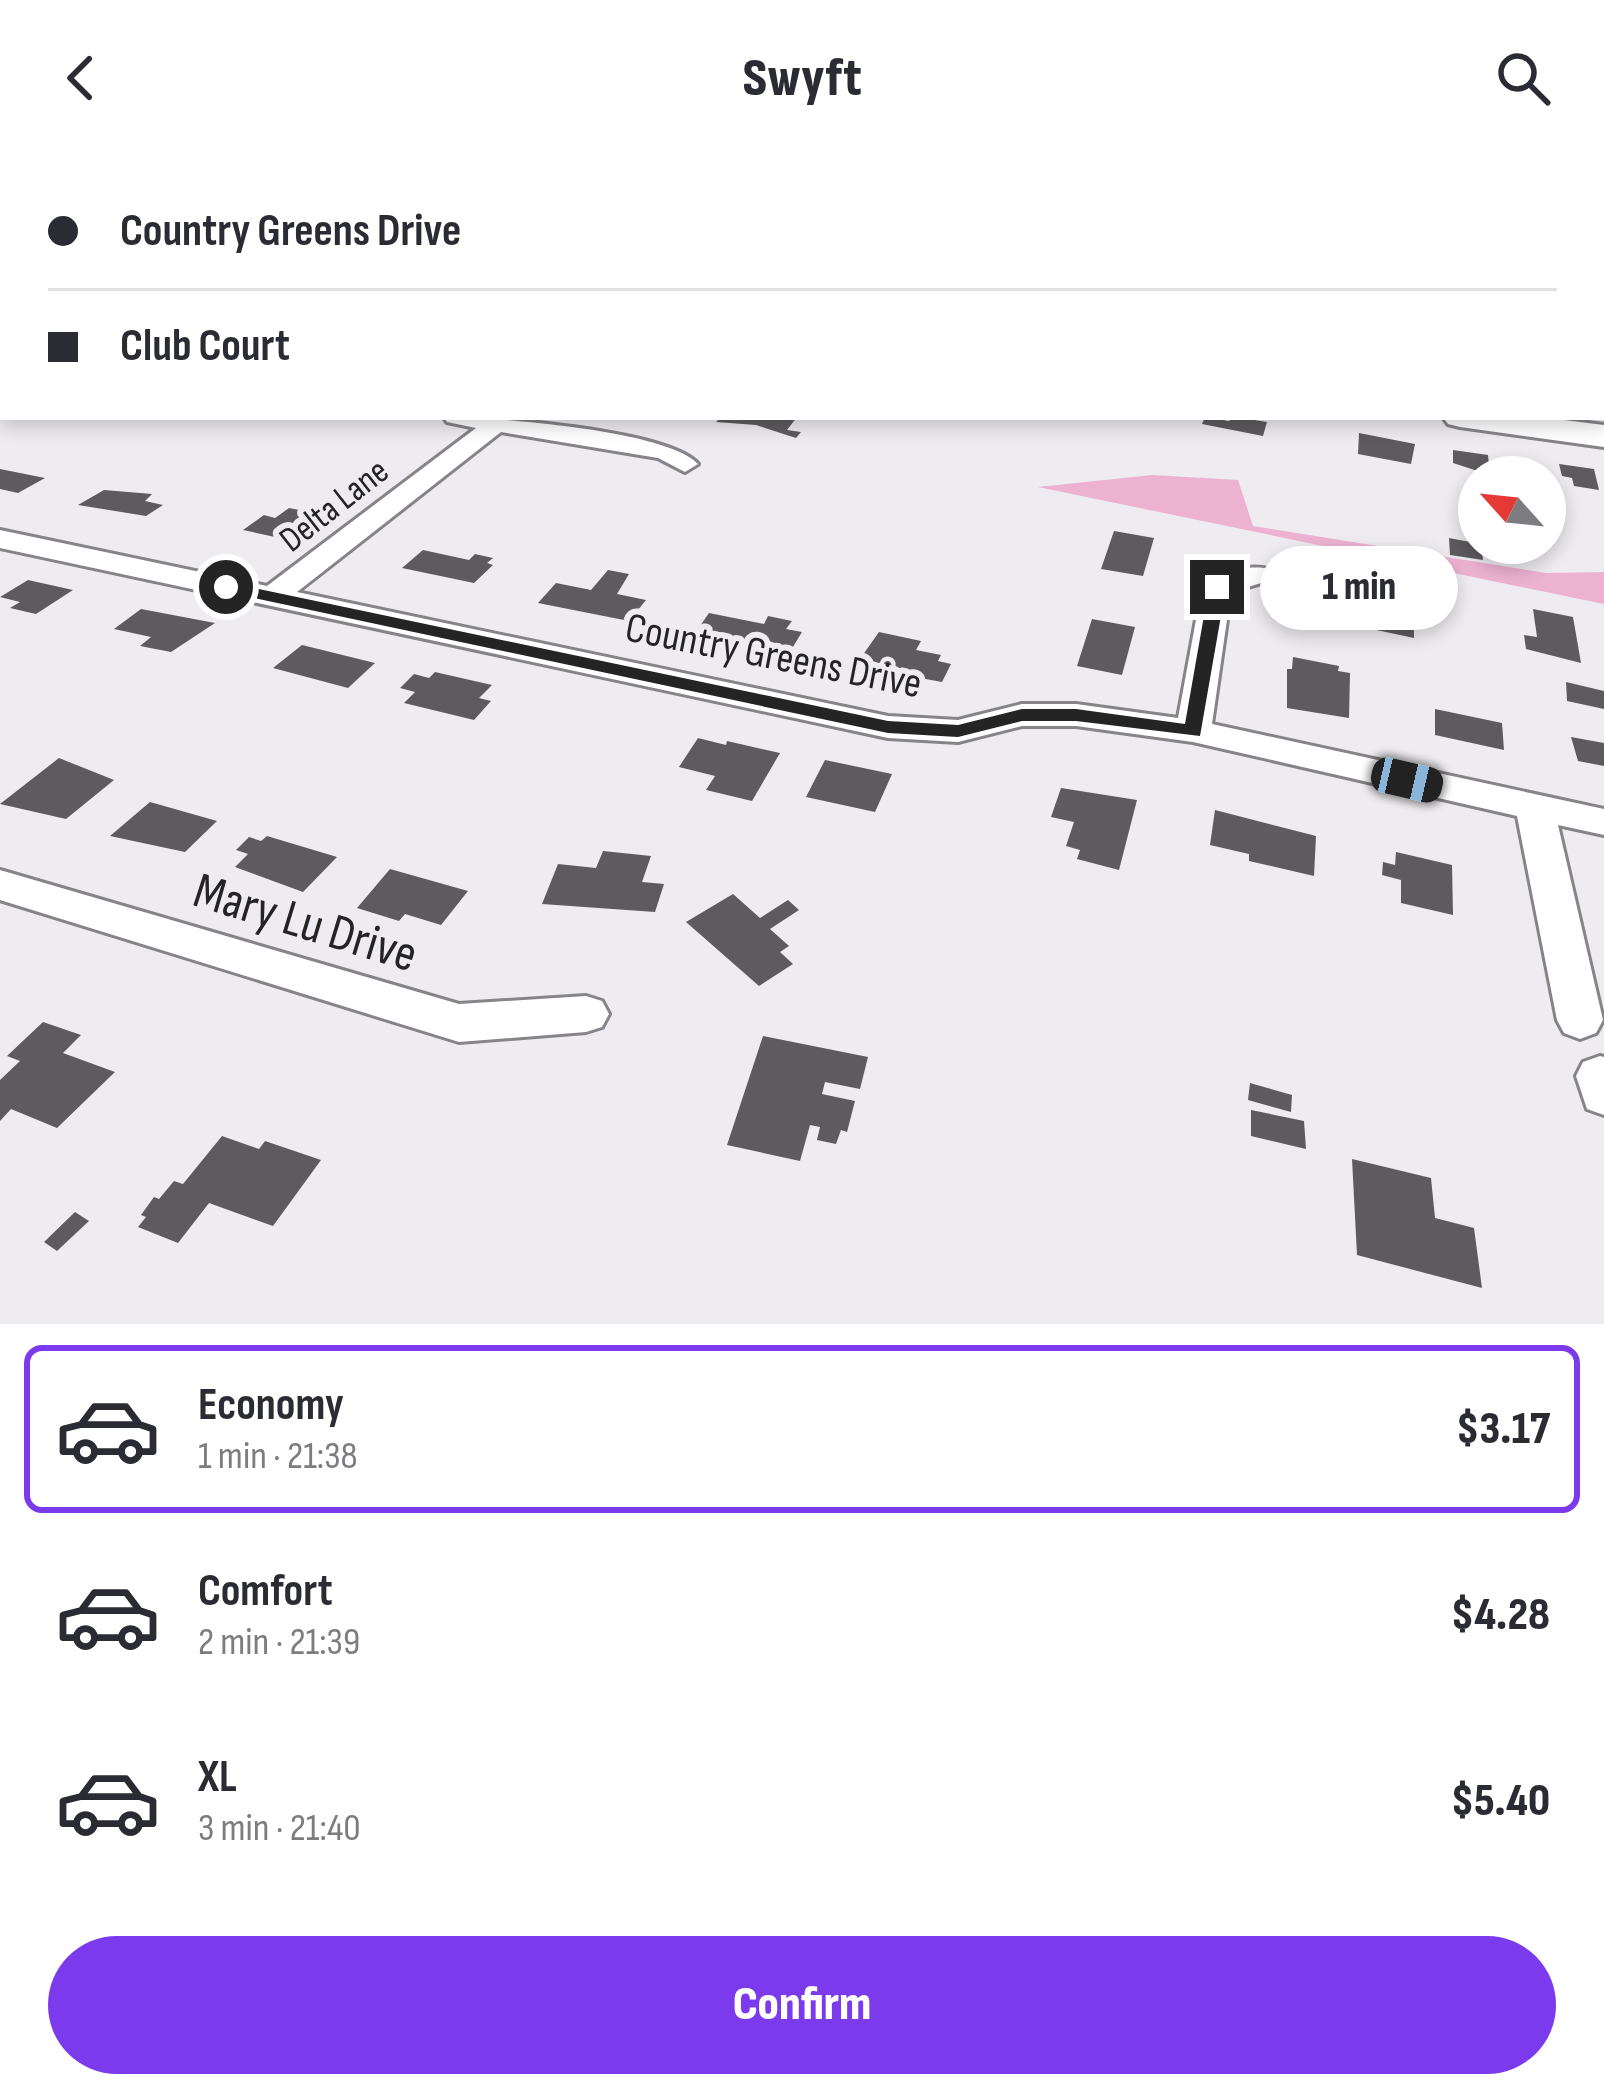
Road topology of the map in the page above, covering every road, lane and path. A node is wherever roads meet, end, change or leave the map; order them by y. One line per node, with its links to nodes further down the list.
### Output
1 (473, 420): 3 (street)
2 (1530, 422): 4 (street)
3 (496, 424): 5 (street); 8 (street, Delta Lane)
4 (1604, 436)
5 (686, 464)
6 (0, 538): 8 (street, Country Greens Drive)
7 (1257, 575): 9 (street)
8 (272, 597): 9 (street, Country Greens Drive)
9 (1193, 731): 10 (street, Country Greens Drive)
10 (1534, 809): 11 (street, Country Greens Drive); 14 (street)
11 (1604, 822)
12 (0, 885): 13 (street, Mary Lu Drive)
13 (586, 1014)
14 (1580, 1020)

